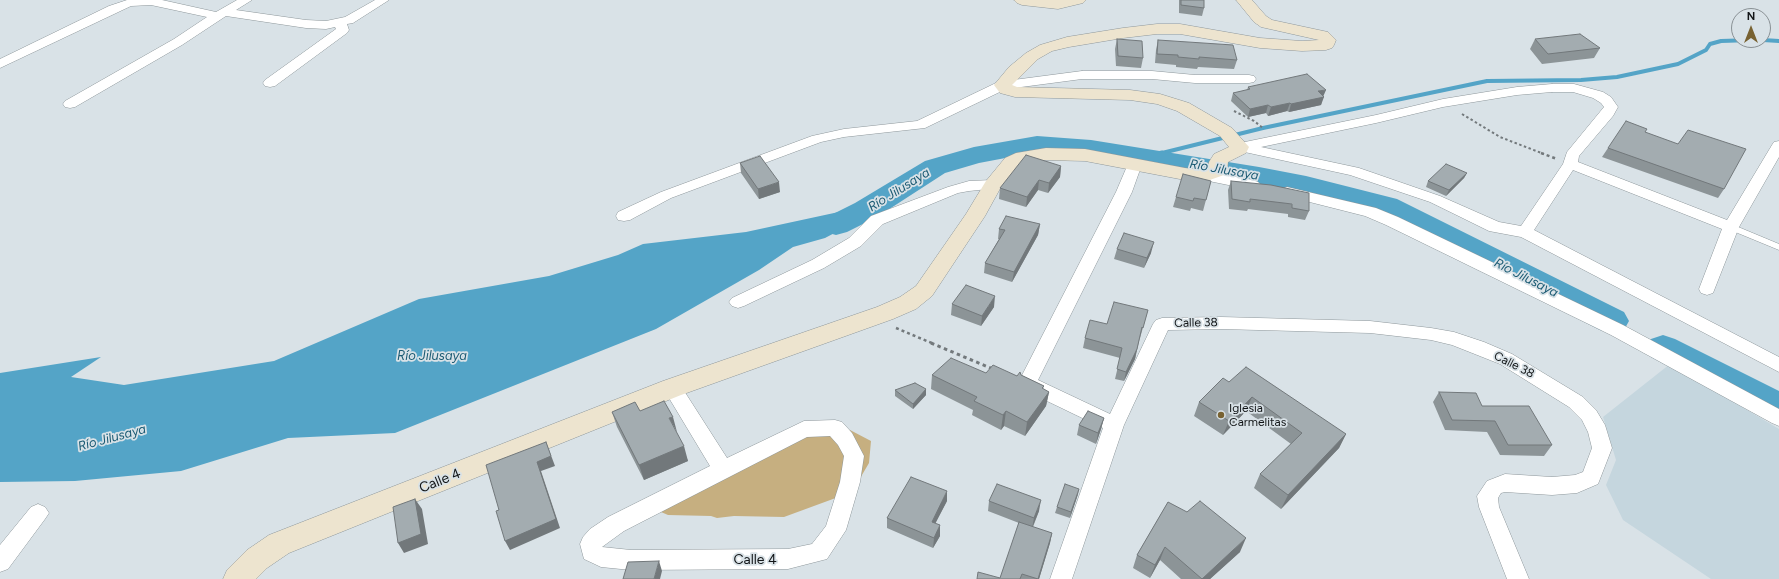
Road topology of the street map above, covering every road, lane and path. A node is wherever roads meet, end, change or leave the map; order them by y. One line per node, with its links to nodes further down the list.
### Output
1 (246, 0): 6 (street)
2 (383, 0): 7 (street)
3 (1022, 0): 4 (street)
4 (1078, 0)
5 (1244, 0): 11 (street)
6 (221, 14): 7 (street); 8 (street); 13 (street)
7 (340, 23): 10 (street)
8 (0, 64)
9 (1249, 79): 11 (street)
10 (270, 83)
11 (1002, 85): 16 (street); 22 (street)
12 (1443, 103): 16 (street); 19 (path); 19 (street)
13 (70, 104)
14 (1234, 111): 15 (path)
15 (1260, 126)
16 (1233, 140): 20 (street); 24 (street)
17 (1779, 145): 23 (street)
18 (1135, 164): 20 (street, Calle 4); 21 (street, Calle 4); 30 (street)
19 (1570, 164): 23 (street); 24 (street)
20 (1213, 170): 32 (street)
21 (993, 185): 27 (street); 28 (street, Calle 4)
22 (624, 216)
23 (1731, 227): 25 (lane); 26 (street)
24 (1525, 232): 29 (street)
25 (1779, 247)
26 (1707, 289)
27 (738, 302)
28 (878, 315): 30 (path); 31 (street, Calle 4)
29 (1779, 365)
30 (1027, 383): 33 (street)
31 (672, 388): 34 (street); 37 (street, Calle 4)
32 (1779, 418)
33 (1114, 425): 38 (street); 39 (street, Calle 38)
34 (723, 469): 34 (street, Calle 4)
35 (38, 513): 36 (street)
36 (0, 562)
37 (237, 579)
38 (1061, 579)
39 (1518, 579)

